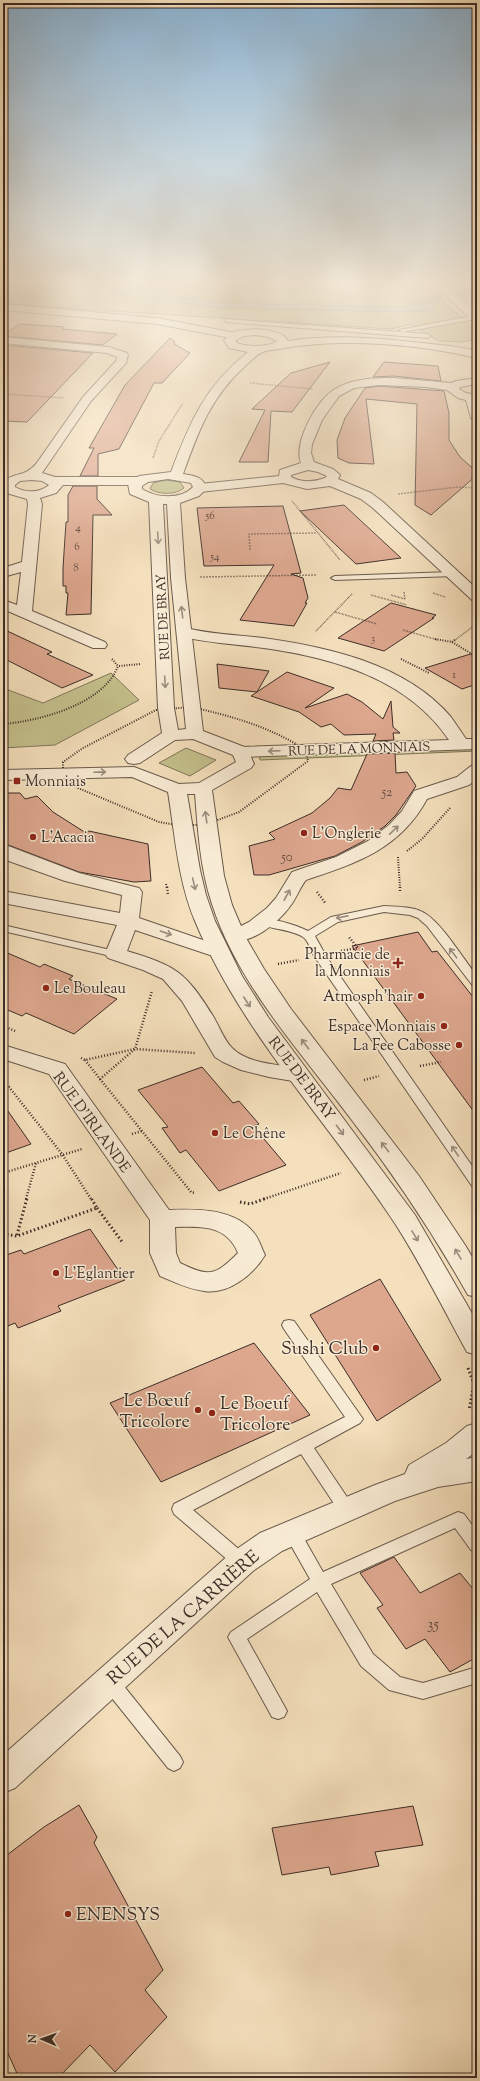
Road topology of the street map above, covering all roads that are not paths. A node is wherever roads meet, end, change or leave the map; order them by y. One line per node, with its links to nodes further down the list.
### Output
1 (103, 382): 13 (street)
2 (211, 382): 9 (street)
3 (225, 382): 12 (street)
4 (377, 382): 11 (street)
5 (398, 382): 7 (street)
6 (462, 382): 7 (street)
7 (453, 387): 8 (street)
8 (474, 399): 10 (street)
9 (194, 403)
10 (477, 418)
11 (310, 467): 14 (street); 15 (street)
12 (176, 475): 17 (street); 19 (street)
13 (32, 476): 16 (street); 18 (street)
14 (285, 476): 15 (street); 17 (street)
15 (330, 481): 25 (street)
16 (5, 483): 20 (street)
17 (198, 484): 22 (street)
18 (54, 485): 19 (street); 20 (street)
19 (136, 486): 21 (street)
20 (33, 494): 23 (street)
21 (156, 499): 22 (street); 33 (street, RUE DE BRAY, one-way to 33)
22 (173, 499): 30 (street, RUE DE BRAY, one-way to 22)
23 (30, 564): 24 (street); 29 (street)
24 (3, 573)
25 (452, 574): 26 (lane); 27 (street)
26 (335, 578)
27 (477, 597)
28 (3, 604): 29 (street)
29 (24, 613): 31 (street)
30 (185, 633): 32 (street, RUE DE BRAY); 34 (street)
31 (99, 645)
32 (195, 734): 33 (street); 37 (street)
33 (171, 735): 39 (street)
34 (469, 744): 36 (street, RUE DE LA MONNIAIS)
35 (477, 755): 36 (street, RUE DE LA MONNIAIS)
36 (307, 756): 37 (street, RUE DE LA MONNIAIS)
37 (243, 758): 42 (street)
38 (3, 764): 39 (street)
39 (134, 765): 41 (street, one-way to 39); 43 (street)
40 (477, 770): 47 (street, one-way to 40)
41 (3, 775)
42 (202, 788): 43 (street); 50 (street, RUE DE BRAY, one-way to 42)
43 (177, 789): 51 (street, RUE DE BRAY, one-way to 51)
44 (3, 850): 46 (street)
45 (3, 897): 46 (street)
46 (129, 921): 51 (street, one-way to 51); 52 (street)
47 (263, 923): 49 (lane); 50 (street)
48 (3, 928): 52 (lane)
49 (308, 935): 53 (lane, one-way to 49); 56 (lane, one-way to 49)
50 (236, 936): 58 (street, RUE DE BRAY, one-way to 50)
51 (219, 952): 55 (street, RUE DE BRAY, one-way to 55)
52 (115, 954): 55 (street)
53 (477, 984)
54 (3, 1052): 57 (street, RUE D'IRLANDE)
55 (299, 1075): 60 (street, RUE DE BRAY, one-way to 60)
56 (477, 1183)
57 (162, 1219)
58 (477, 1288)
59 (289, 1325): 62 (lane)
60 (477, 1345)
61 (477, 1434): 64 (street, RUE DE LA CARRIÈRE)
62 (304, 1446): 65 (lane); 68 (lane)
63 (477, 1468): 64 (street, RUE DE LA CARRIÈRE)
64 (385, 1493): 65 (street, RUE DE LA CARRIÈRE)
65 (347, 1509): 66 (street, RUE DE LA CARRIÈRE)
66 (292, 1533): 68 (street, RUE DE LA CARRIÈRE); 69 (lane)
67 (477, 1545): 69 (lane)
68 (242, 1562): 71 (street, RUE DE LA CARRIÈRE)
69 (320, 1581): 70 (lane); 72 (lane)
70 (477, 1675)
71 (109, 1681): 73 (lane); 74 (street, RUE DE LA CARRIÈRE)
72 (278, 1711)
73 (174, 1762)
74 (3, 1777)

